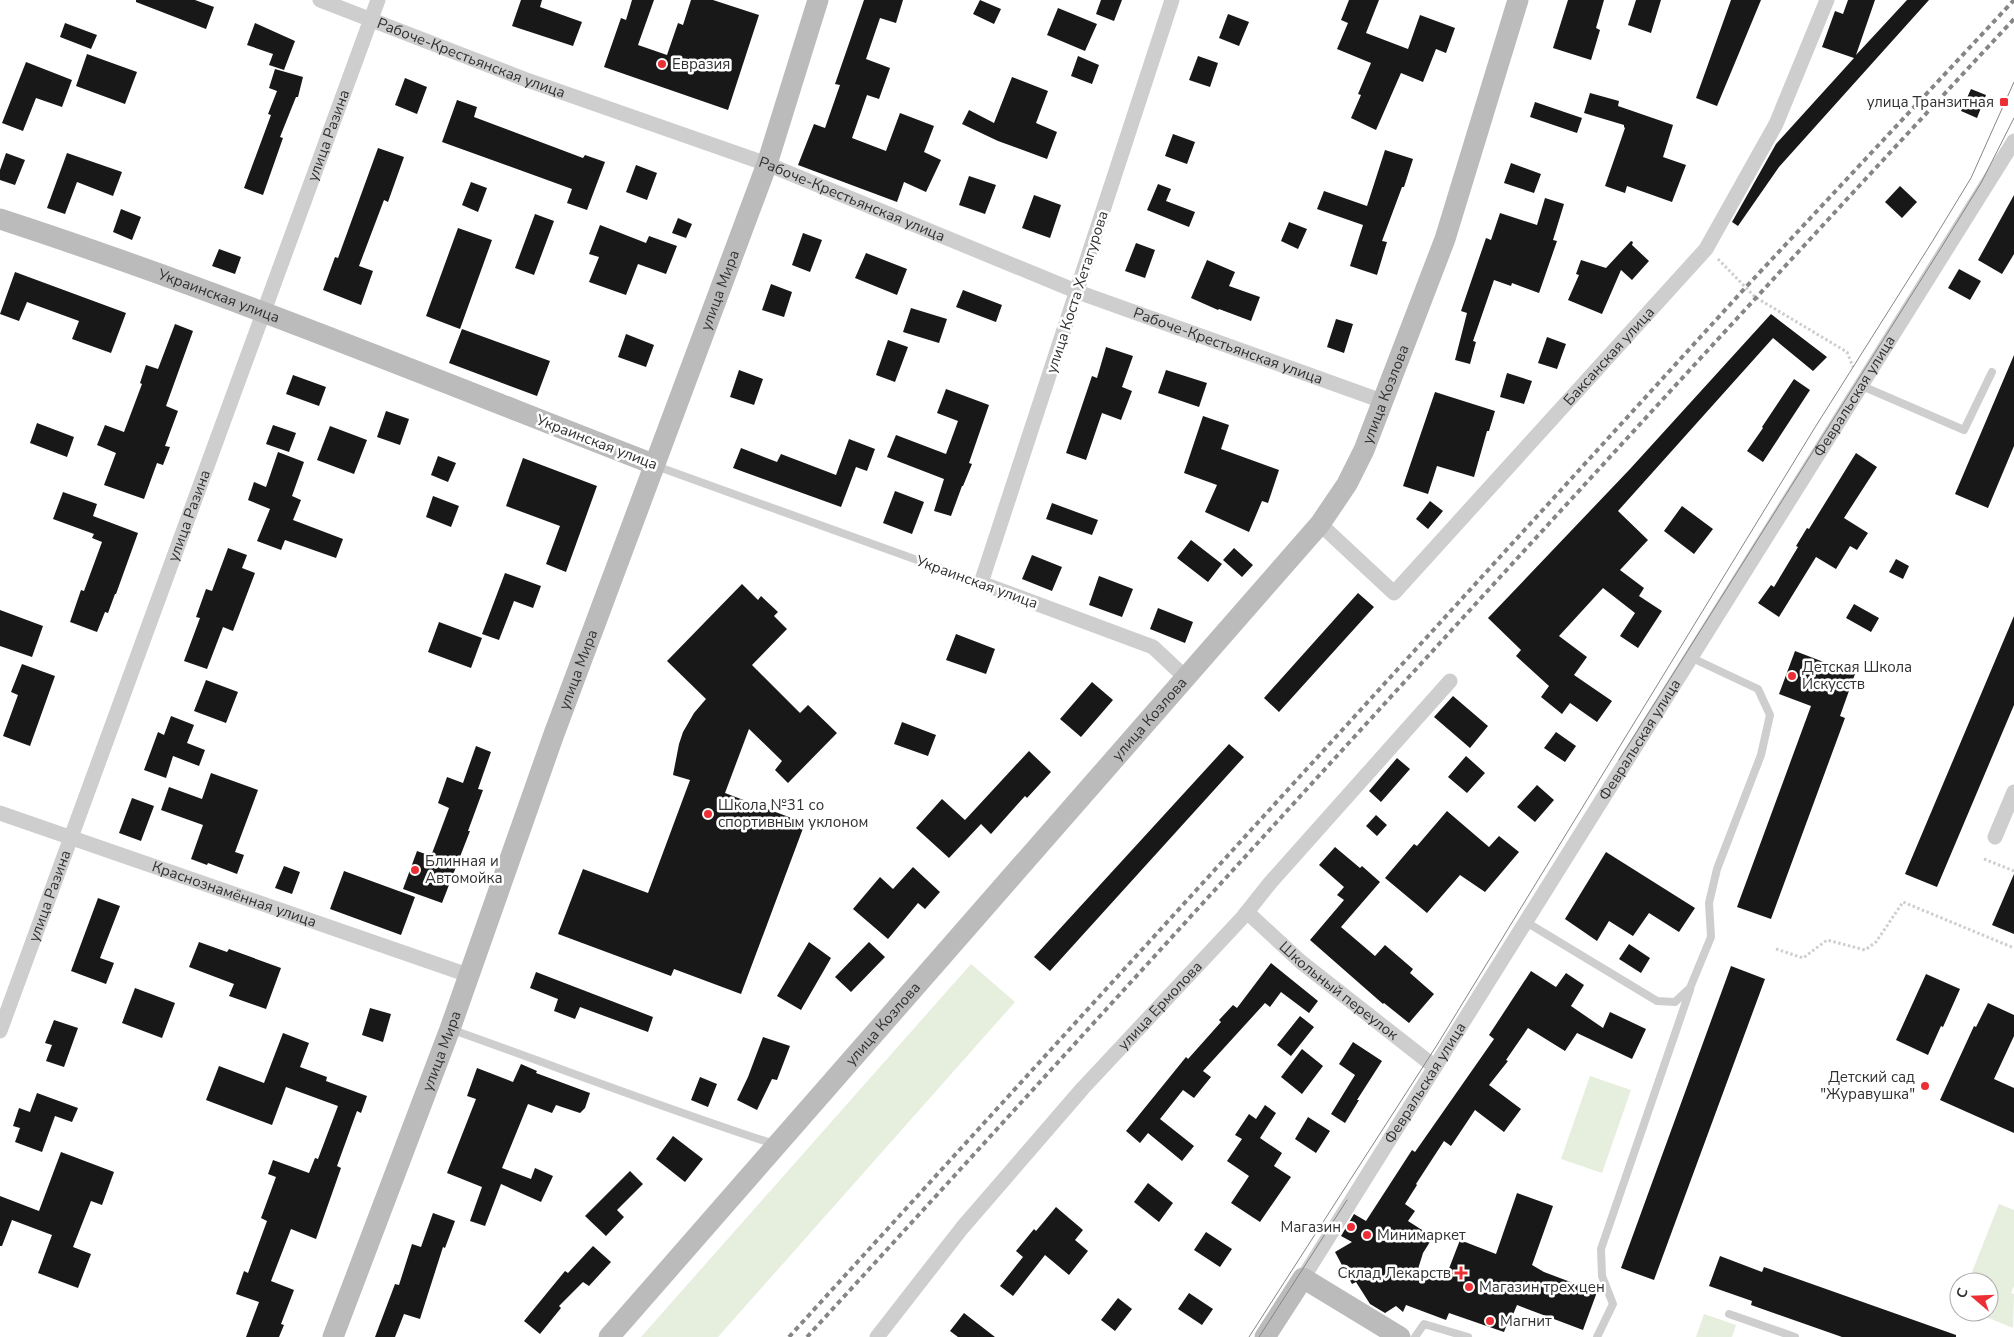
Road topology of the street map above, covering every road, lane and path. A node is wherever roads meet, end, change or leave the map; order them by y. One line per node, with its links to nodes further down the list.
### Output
1 (320, 0): 7 (street, Рабоче-Крестьянская улица)
2 (378, 0): 7 (street, улица Разина)
3 (818, 0): 9 (street, улица Мира)
4 (1172, 0): 12 (street, улица Коста Хетагурова)
5 (1518, 0): 16 (street, улица Козлова)
6 (1828, 0): 11 (street, Баксанская улица)
7 (371, 20): 9 (street, Рабоче-Крестьянская улица); 13 (street, улица Разина)
8 (2014, 141): 15 (street, Февральская улица)
9 (766, 164): 12 (street, Рабоче-Крестьянская улица); 17 (street, улица Мира)
10 (0, 219): 13 (street, Украинская улица)
11 (1706, 249): 15 (path); 18 (street, Баксанская улица)
12 (1078, 292): 16 (street, Рабоче-Крестьянская улица); 19 (street, улица Коста Хетагурова)
13 (263, 311): 17 (street, Украинская улица); 26 (street, улица Разина)
14 (1992, 372): 15 (lane)
15 (1862, 386): 20 (street, Февральская улица)
16 (1382, 401): 18 (street, улица Козлова)
17 (654, 464): 19 (lane, Украинская улица); 34 (street, улица Мира)
18 (1320, 524): 21 (street, улица Козлова)
19 (981, 583): 21 (street, Украинская улица)
20 (1690, 657): 31 (street, Февральская улица); 35 (lane)
21 (1186, 678): 39 (street, улица Козлова)
22 (1450, 680): 30 (street, улица Ермолова)
23 (2014, 792): 25 (street)
24 (0, 813): 26 (street, Краснознамённая улица)
25 (2009, 816): 27 (street)
26 (70, 836): 34 (street, Краснознамённая улица); 37 (street, улица Разина)
27 (1995, 837)
28 (1984, 859): 29 (path)
29 (2014, 871)
30 (1247, 912): 38 (street, Школьный переулок); 44 (street, улица Ермолова)
31 (1526, 922): 35 (lane); 38 (street, Февральская улица)
32 (2014, 948): 33 (path)
33 (1776, 949)
34 (468, 975): 36 (street, улица Мира)
35 (1690, 988): 49 (lane)
36 (450, 1029): 39 (lane); 42 (street, улица Мира)
37 (0, 1031)
38 (1435, 1067): 40 (street, Февральская улица)
39 (778, 1145): 43 (street, улица Козлова)
40 (1303, 1278): 45 (street, Февральская улица); 46 (street)
41 (1729, 1314): 50 (lane)
42 (333, 1337)
43 (609, 1337)
44 (876, 1337)
45 (1265, 1337)
46 (1400, 1337)
47 (1415, 1337): 48 (lane)
48 (1468, 1337)
49 (1597, 1337)
50 (1795, 1337)

